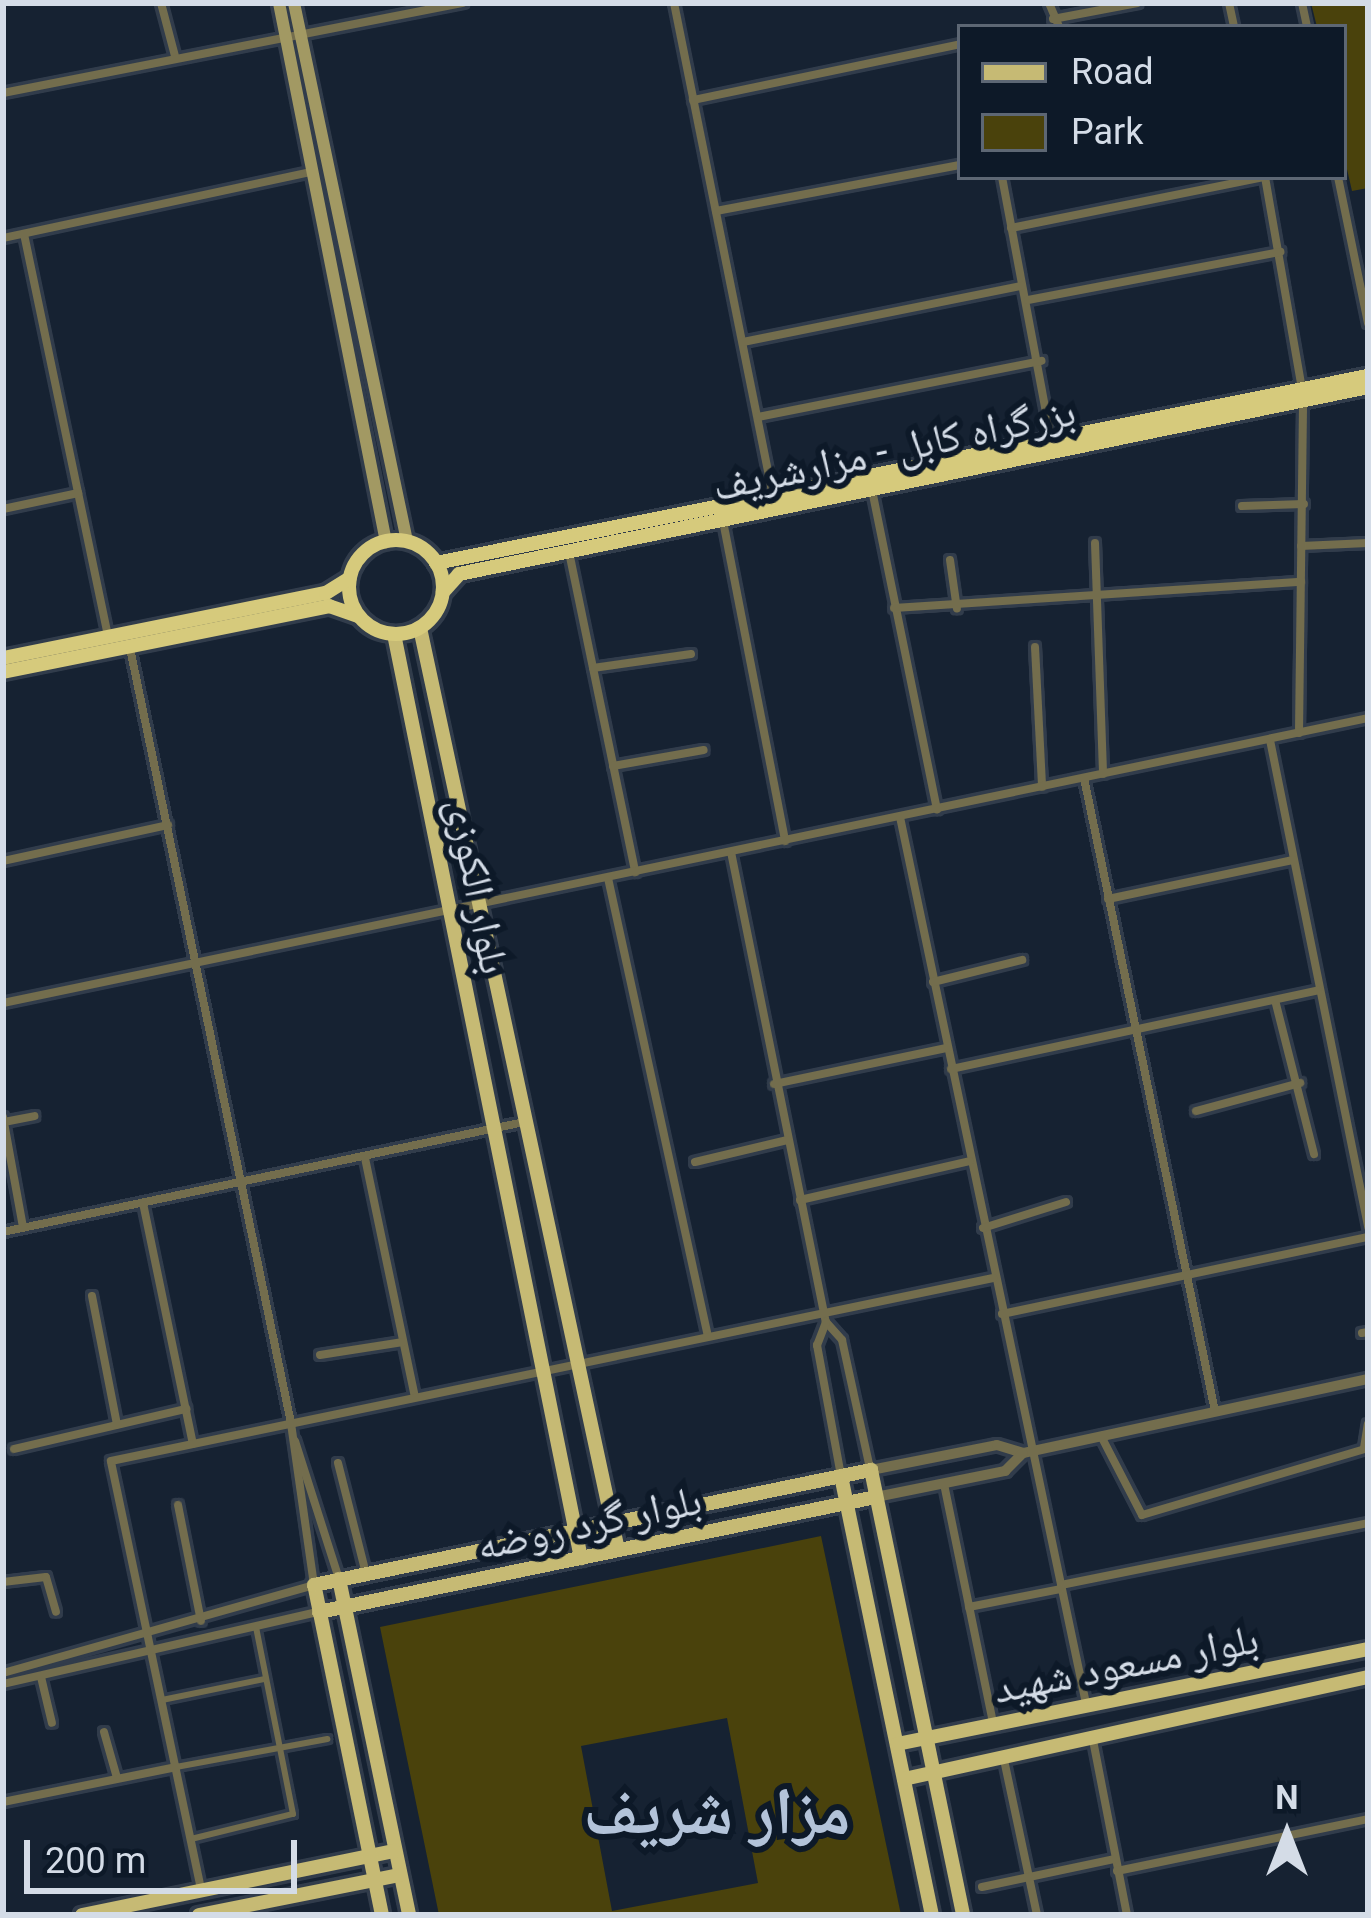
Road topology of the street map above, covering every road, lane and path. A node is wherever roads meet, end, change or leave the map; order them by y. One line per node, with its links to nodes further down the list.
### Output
1 (161, 3): 13 (street)
2 (279, 3): 11 (main road)
3 (294, 3): 11 (main road)
4 (401, 3): 9 (street)
5 (464, 3): 9 (street)
6 (675, 3): 15 (street)
7 (1048, 3): 10 (street)
8 (1138, 3): 10 (street)
9 (403, 15): 11 (street)
10 (1055, 24)
11 (293, 34): 13 (street); 17 (main road); 44 (main road)
12 (957, 45): 15 (street)
13 (175, 56): 14 (street)
14 (3, 93)
15 (693, 100): 22 (street)
16 (957, 166): 22 (street)
17 (312, 172): 24 (street); 45 (main road)
18 (1003, 180): 23 (street)
19 (1250, 180): 23 (street)
20 (1266, 180): 26 (street)
21 (1339, 180): 29 (street)
22 (716, 211): 30 (street)
23 (1011, 227): 27 (street)
24 (24, 234): 25 (street); 38 (street)
25 (3, 238)
26 (1280, 252): 28 (street); 34 (street)
27 (1021, 286): 28 (street); 30 (street)
28 (1028, 300): 31 (street)
29 (1368, 323)
30 (743, 342): 35 (street)
31 (1042, 361): 35 (street); 36 (street)
32 (1368, 376): 34 (highway, بزرگراه کابل - مزارشریف)
33 (1368, 387): 34 (highway, بزرگراه کابل - مزارشریف)
34 (1303, 393): 36 (highway, بزرگراه کابل - مزارشریف); 37 (highway, بزرگراه کابل - مزارشریف); 40 (street)
35 (758, 417): 39 (street)
36 (1052, 440): 39 (highway, بزرگراه کابل - مزارشریف)
37 (872, 488): 43 (highway, بزرگراه کابل - مزارشریف); 56 (street)
38 (78, 494): 42 (street); 61 (street)
39 (773, 497): 51 (highway, بزرگراه کابل - مزارشریف)
40 (1304, 504): 41 (street); 48 (street)
41 (1242, 506)
42 (3, 509)
43 (722, 520): 49 (highway, بزرگراه کابل - مزارشریف); 79 (street)
44 (407, 541): 45 (highway); 51 (highway)
45 (386, 542): 52 (highway)
46 (1368, 543): 48 (street)
47 (1095, 544): 55 (street)
48 (1301, 546): 53 (street)
49 (568, 551): 54 (highway, بزرگراه کابل - مزارشریف); 66 (street)
50 (950, 560): 57 (street)
51 (436, 562): 54 (highway)
52 (350, 578): 58 (highway); 61 (highway)
53 (1301, 583): 55 (street); 69 (street)
54 (443, 592): 59 (highway)
55 (1096, 596): 57 (street); 73 (street)
56 (893, 608): 57 (street); 76 (street)
57 (957, 609)
58 (358, 616): 60 (highway); 62 (highway)
59 (420, 628): 60 (highway); 86 (main road, بلوار الکوزی)
60 (394, 634): 87 (main road, بلوار الکوزی)
61 (108, 637): 65 (highway)
62 (129, 646): 67 (highway); 78 (street)
63 (1035, 647): 75 (street)
64 (691, 654): 66 (street)
65 (3, 658)
66 (593, 668): 72 (street)
67 (3, 672)
68 (1368, 718): 69 (street)
69 (1299, 733): 70 (street)
70 (1270, 740): 73 (street); 81 (street)
71 (704, 750): 72 (street)
72 (614, 766): 83 (street)
73 (1103, 774): 74 (street)
74 (1084, 778): 75 (street); 85 (street)
75 (1042, 787): 76 (street)
76 (938, 809): 77 (street)
77 (900, 817): 79 (street); 90 (street)
78 (168, 825): 82 (street); 89 (street)
79 (785, 841): 80 (street)
80 (731, 852): 83 (street); 98 (street)
81 (1293, 860): 85 (street); 91 (street)
82 (3, 861)
83 (635, 872): 84 (street)
84 (608, 878): 86 (street); 123 (street)
85 (1108, 899): 94 (street)
86 (477, 903): 87 (street); 102 (main road, بلوار الکوزی)
87 (448, 908): 89 (street); 103 (main road, بلوار الکوزی)
88 (1022, 960): 90 (street)
89 (196, 962): 93 (street); 109 (street)
90 (934, 982): 95 (street)
91 (1318, 990): 92 (street); 113 (street)
92 (1275, 1000): 94 (street); 97 (street)
93 (3, 1003)
94 (1135, 1030): 96 (street); 118 (street)
95 (947, 1048): 96 (street); 98 (street)
96 (951, 1069): 107 (street)
97 (1300, 1083): 99 (street); 105 (street)
98 (774, 1084): 104 (street)
99 (1196, 1111)
100 (34, 1116): 101 (street)
101 (3, 1121): 114 (street)
102 (526, 1122): 103 (street); 126 (main road, بلوار الکوزی)
103 (493, 1130): 106 (street); 127 (main road, بلوار الکوزی)
104 (787, 1140): 108 (street); 110 (street)
105 (1314, 1154)
106 (365, 1158): 109 (street); 124 (street)
107 (970, 1161): 110 (street); 115 (street)
108 (694, 1162)
109 (244, 1183): 112 (street); 132 (street)
110 (800, 1200): 122 (street)
111 (1066, 1202): 115 (street)
112 (143, 1203): 114 (street); 130 (street)
113 (1368, 1227)
114 (23, 1228): 116 (street)
115 (983, 1228): 119 (street)
116 (3, 1232)
117 (1368, 1238): 118 (street)
118 (1188, 1274): 121 (street); 131 (street)
119 (993, 1278): 121 (street); 122 (street)
120 (92, 1296): 133 (street)
121 (1002, 1314): 140 (street)
122 (826, 1317): 123 (street); 142 (street); 143 (street)
123 (707, 1335): 126 (street)
124 (404, 1342): 125 (street); 129 (street)
125 (320, 1355)
126 (577, 1366): 127 (street); 148 (main road, بلوار الکوزی)
127 (539, 1373): 129 (street); 150 (main road, بلوار الکوزی)
128 (1367, 1381): 131 (street)
129 (415, 1396): 132 (street)
130 (186, 1409): 133 (street); 137 (street)
131 (1216, 1411): 135 (street)
132 (291, 1423): 136 (street); 137 (street)
133 (117, 1424): 139 (street)
134 (1368, 1424): 138 (street)
135 (1101, 1436): 138 (street); 140 (street)
136 (295, 1440): 154 (street); 156 (street)
137 (193, 1444): 164 (street)
138 (1366, 1448)
139 (14, 1449)
140 (1027, 1452): 142 (street); 144 (street); 157 (street)
141 (338, 1462): 153 (street)
142 (871, 1470): 143 (main road, بلوار گرد روضه); 145 (main road)
143 (841, 1476): 146 (main road); 148 (main road, بلوار گرد روضه)
144 (944, 1484): 145 (street); 159 (street)
145 (876, 1497): 146 (main road, بلوار گرد روضه); 181 (main road)
146 (847, 1503): 151 (main road, بلوار گرد روضه); 183 (main road)
147 (178, 1505): 162 (street)
148 (612, 1523): 150 (main road, بلوار گرد روضه); 151 (main road, بلوار الکوزی)
149 (1368, 1523): 157 (street)
150 (574, 1531): 152 (main road, بلوار الکوزی); 153 (main road, بلوار گرد روضه)
151 (618, 1550): 152 (main road, بلوار گرد روضه)
152 (581, 1558): 158 (main road, بلوار گرد روضه)
153 (366, 1574): 154 (main road, بلوار گرد روضه)
154 (339, 1579): 156 (main road, بلوار گرد روضه); 158 (main road)
155 (3, 1582): 160 (street)
156 (314, 1585): 161 (main road); 162 (street)
157 (1061, 1587): 159 (street); 175 (street)
158 (345, 1607): 161 (main road, بلوار گرد روضه); 193 (main road)
159 (969, 1607): 178 (street)
160 (56, 1612)
161 (320, 1612): 163 (street); 194 (main road)
162 (201, 1621): 164 (street)
163 (256, 1627): 166 (street); 171 (street)
164 (148, 1636): 166 (street); 168 (street)
165 (1368, 1649): 167 (main road, بلوار مسعود شهید)
166 (152, 1653): 169 (street); 174 (street)
167 (1319, 1658): 173 (main road); 175 (main road, بلوار مسعود شهید)
168 (3, 1673)
169 (40, 1677): 172 (street); 177 (street)
170 (1368, 1678): 173 (main road, بلوار مسعود شهید)
171 (266, 1679): 174 (street); 184 (street)
172 (3, 1684)
173 (1325, 1686): 180 (main road, بلوار مسعود شهید)
174 (162, 1700): 186 (street)
175 (1087, 1708): 176 (main road, بلوار مسعود شهید)
176 (1071, 1711): 178 (main road, بلوار مسعود شهید); 180 (main road)
177 (52, 1723)
178 (993, 1723): 181 (main road, بلوار مسعود شهید)
179 (104, 1732): 188 (street)
180 (1083, 1736): 185 (main road, بلوار مسعود شهید); 195 (street)
181 (926, 1737): 183 (main road, بلوار مسعود شهید); 187 (main road)
182 (327, 1739): 184 (street)
183 (897, 1744): 189 (main road)
184 (280, 1748): 186 (street); 192 (street)
185 (1003, 1754): 187 (main road, بلوار مسعود شهید); 198 (street)
186 (176, 1767): 188 (street); 192 (street)
187 (934, 1773): 189 (main road, بلوار مسعود شهید); 207 (main road)
188 (117, 1778): 190 (street)
189 (904, 1779): 206 (main road)
190 (3, 1802)
191 (1368, 1819): 196 (street)
192 (191, 1839): 201 (street)
193 (395, 1851): 194 (main road); 197 (main road)
194 (370, 1856): 199 (main road); 201 (main road)
195 (1115, 1859): 196 (street); 198 (street)
196 (1117, 1871): 209 (street)
197 (400, 1875): 199 (main road); 205 (main road)
198 (1029, 1877): 200 (street); 208 (street)
199 (375, 1880): 203 (main road); 204 (main road)
200 (982, 1887)
201 (202, 1891): 202 (main road)
202 (82, 1915)
203 (199, 1915)
204 (382, 1915)
205 (409, 1915)
206 (932, 1915)
207 (963, 1915)
208 (1037, 1915)
209 (1126, 1915)

